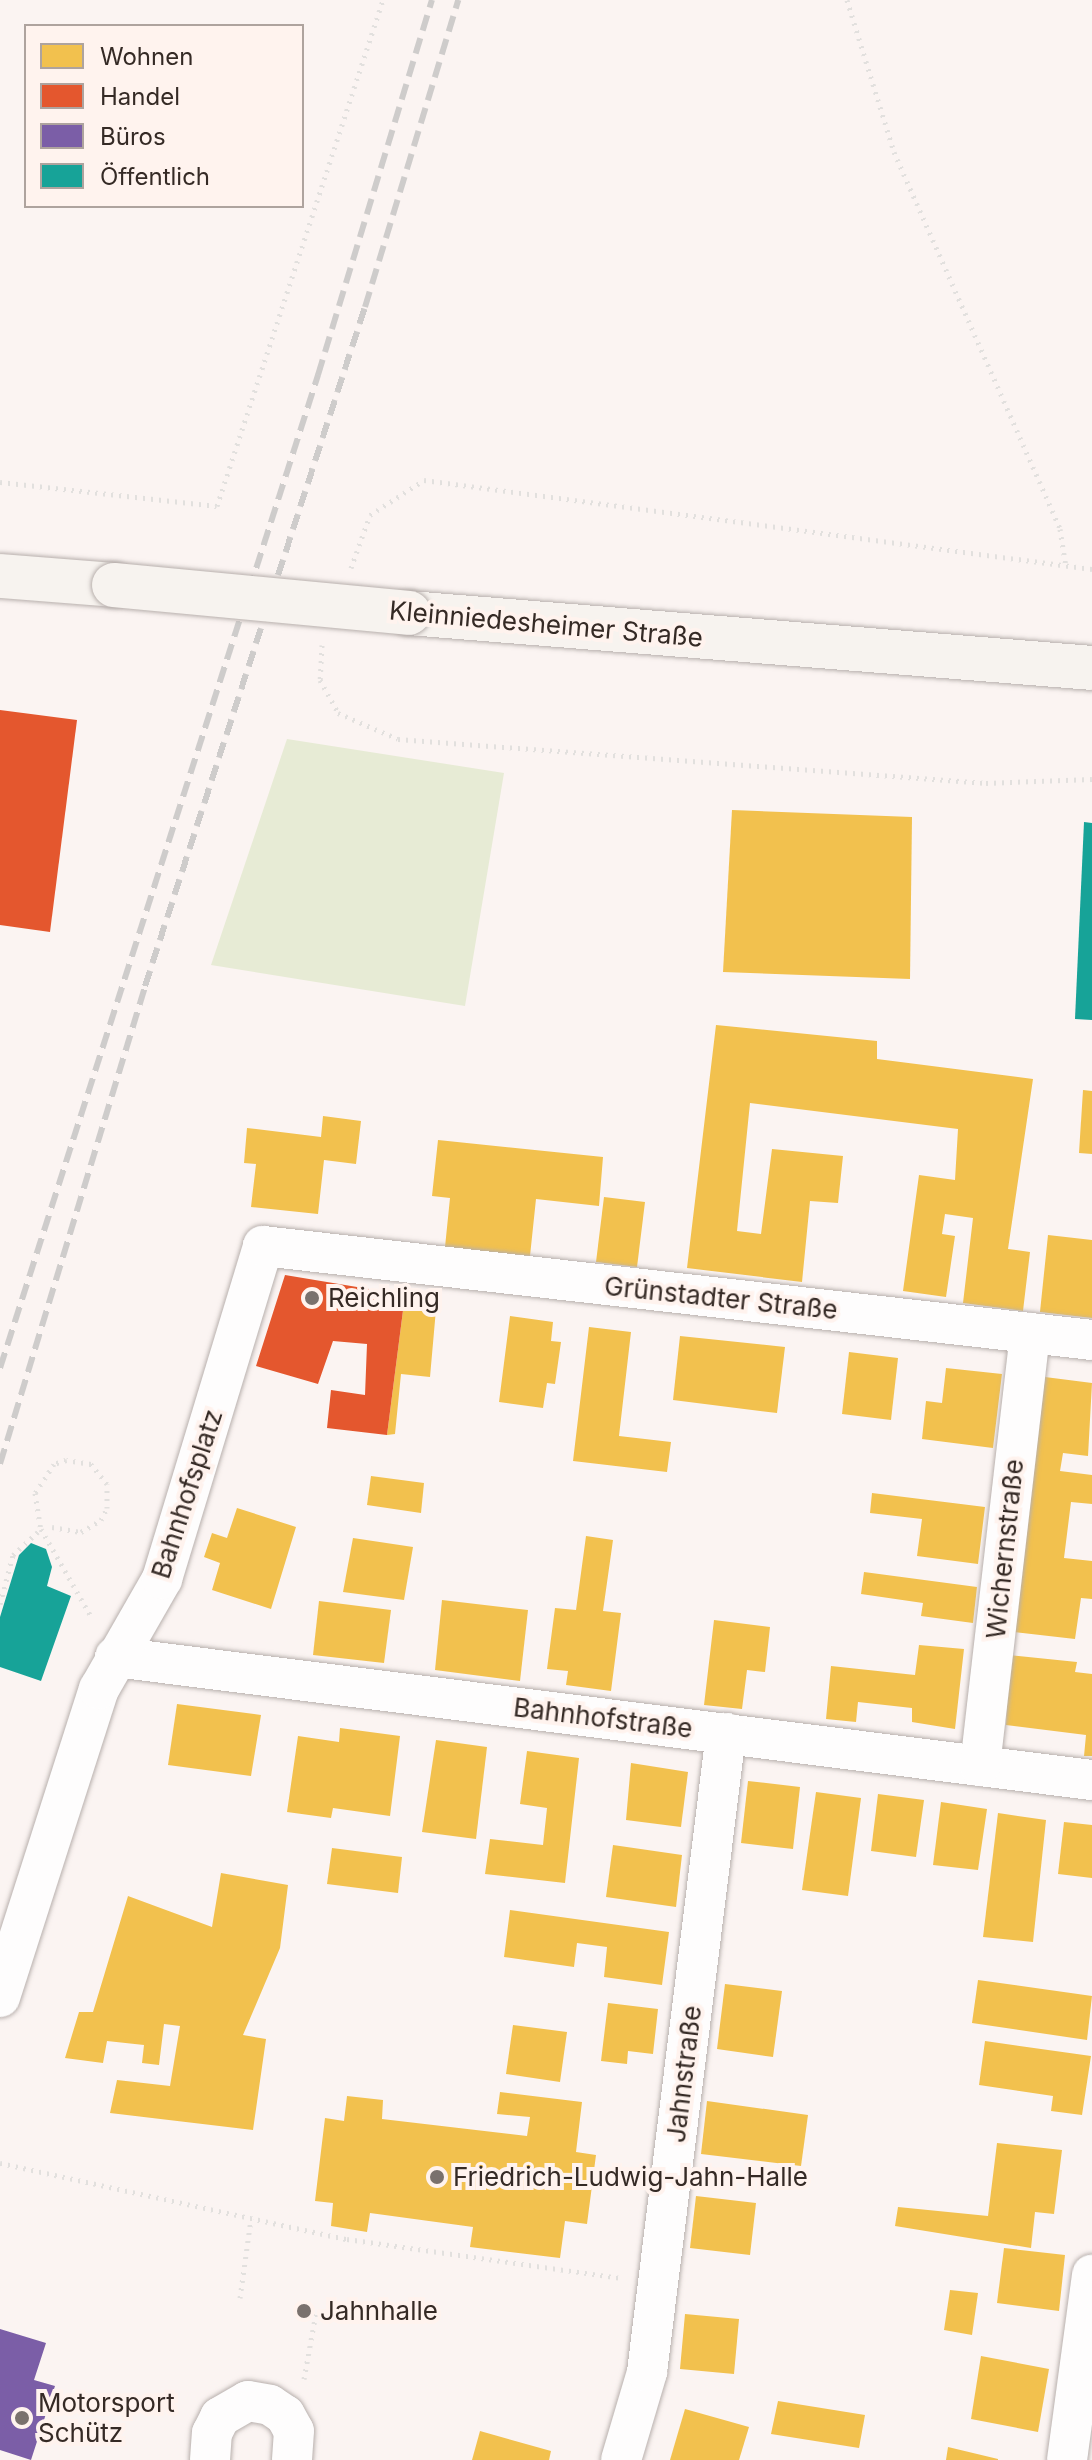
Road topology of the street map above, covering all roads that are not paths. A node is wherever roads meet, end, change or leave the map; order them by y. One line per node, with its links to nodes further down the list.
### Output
1 (0, 576): 2 (main road, Kleinniedesheimer Straße, bridge)
2 (1092, 668)
3 (350, 1256): 4 (street, Grünstadter Straße); 6 (street, Bahnhofsplatz)
4 (1030, 1333): 5 (street, Grünstadter Straße); 8 (street, Wichernstraße)
5 (1092, 1340)
6 (115, 1657): 7 (street, Bahnhofstraße); 10 (street, Bahnhofsplatz)
7 (726, 1733): 8 (street, Bahnhofstraße); 14 (street, Jahnstraße)
8 (980, 1766): 9 (street, Bahnhofstraße)
9 (1092, 1780)
10 (0, 1997)
11 (1092, 2275): 15 (street)
12 (210, 2460): 13 (street)
13 (292, 2460)
14 (621, 2460)
15 (1067, 2460)

